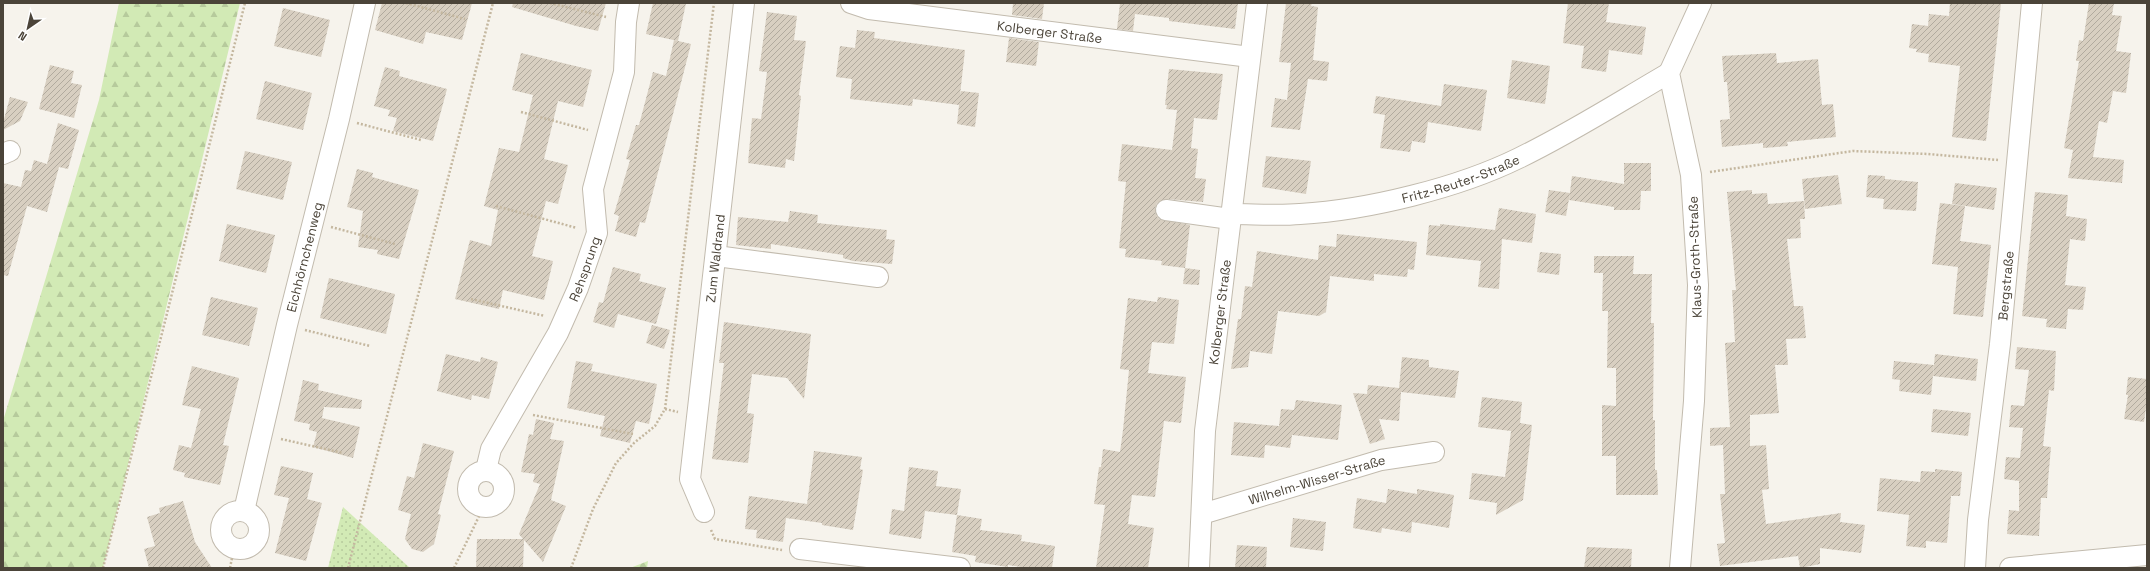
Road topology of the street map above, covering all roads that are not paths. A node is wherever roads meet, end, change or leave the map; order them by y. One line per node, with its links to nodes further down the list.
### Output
1 (365, 3): 16 (street, Eichhörnchenweg)
2 (744, 3): 12 (street, Zum Waldrand)
3 (851, 3): 8 (street, Kolberger Straße)
4 (1256, 3): 8 (street, Kolberger Straße)
5 (1701, 3): 9 (street)
6 (2032, 3): 24 (street, Bergstraße)
7 (628, 12): 15 (street, Rehsprung)
8 (1250, 57): 11 (street, Kolberger Straße)
9 (1669, 73): 11 (street, Fritz-Reuter-Straße); 23 (street, Klaus-Groth-Straße)
10 (1166, 210): 11 (street, Fritz-Reuter-Straße)
11 (1231, 217): 18 (street, Kolberger Straße)
12 (716, 256): 13 (street); 17 (street, Zum Waldrand)
13 (878, 277)
14 (1434, 452): 18 (street, Wilhelm-Wisser-Straße)
15 (486, 470): 15 (street)
16 (244, 511): 16 (street)
17 (704, 512)
18 (1202, 514): 22 (street, Kolberger Straße)
19 (800, 549): 21 (street)
20 (2147, 555): 25 (street)
21 (960, 568)
22 (1199, 568)
23 (1680, 568)
24 (1975, 568)
25 (2010, 568)

